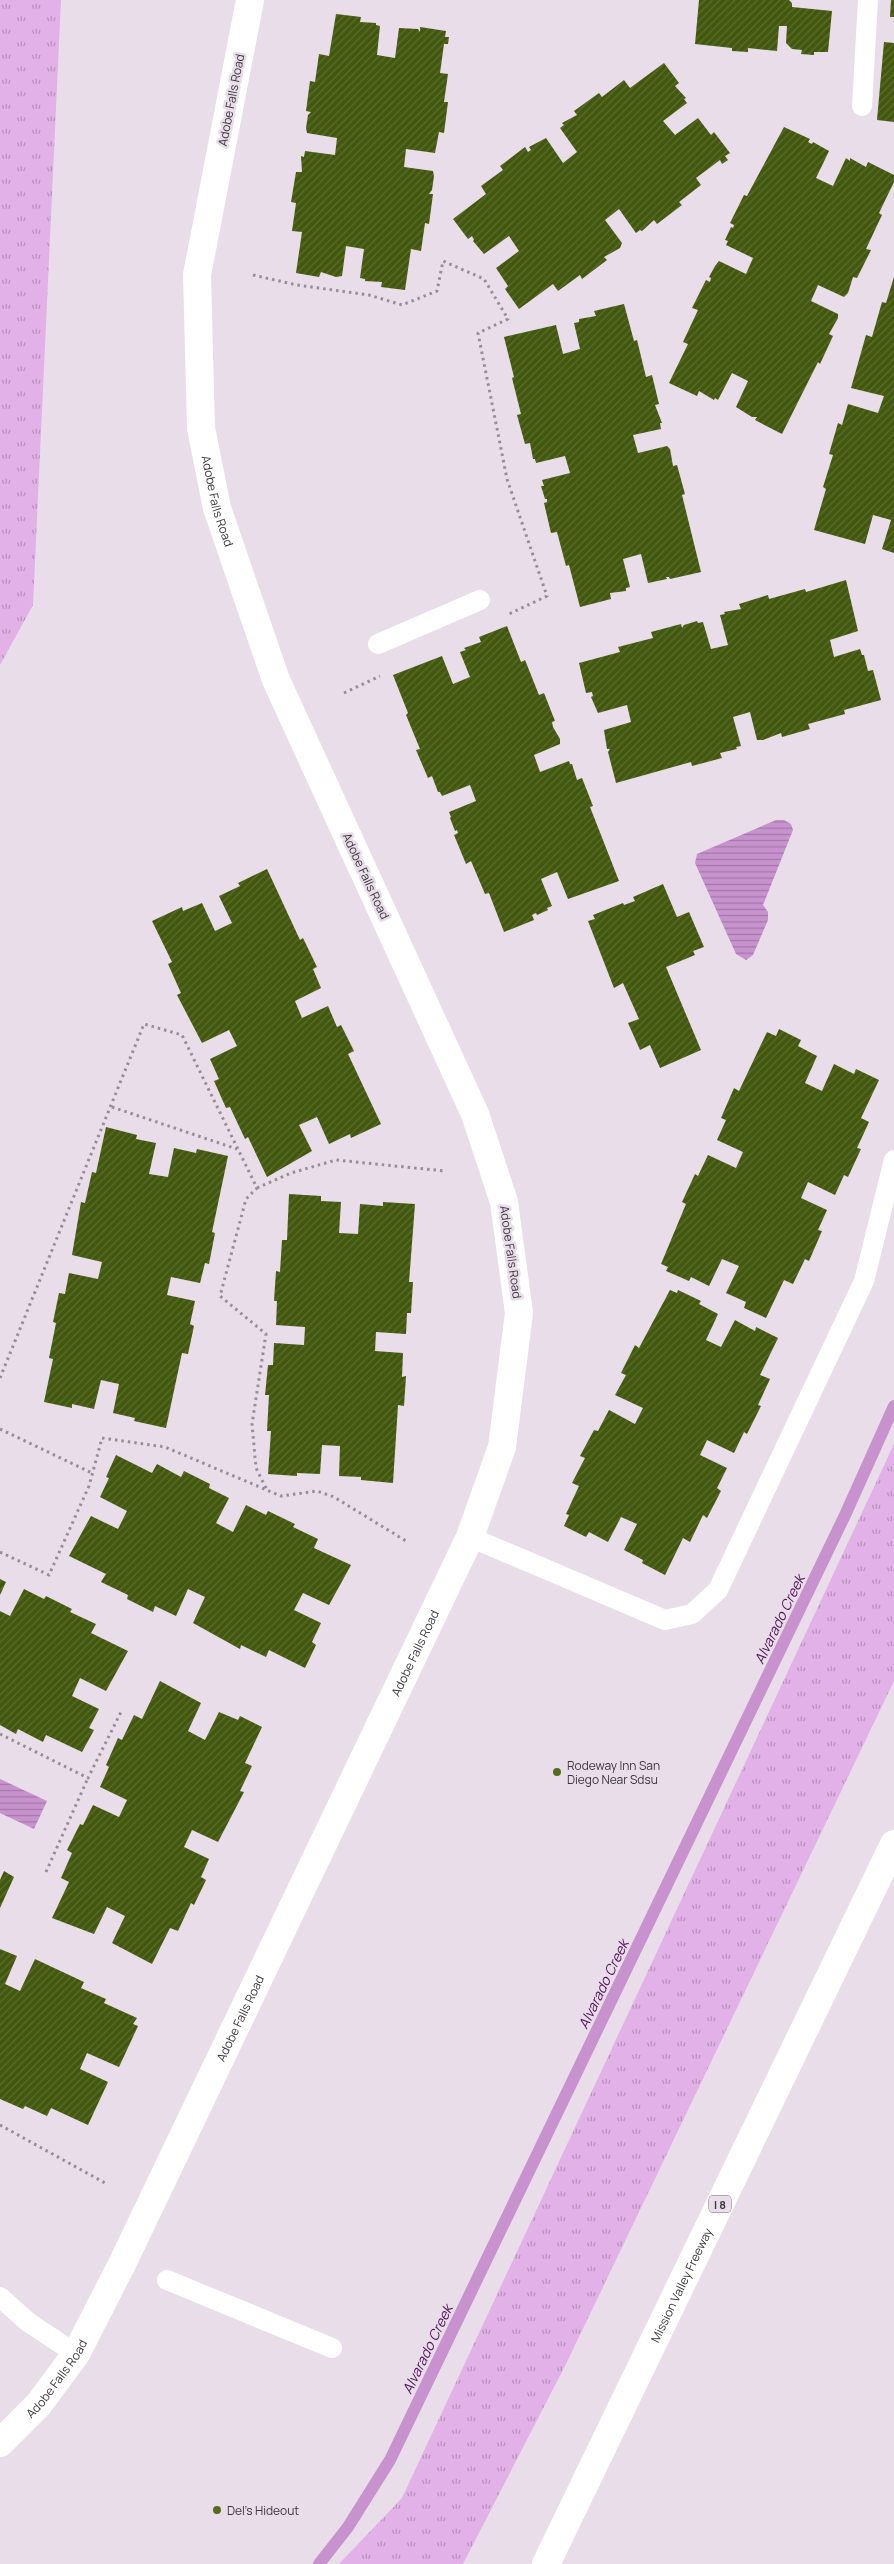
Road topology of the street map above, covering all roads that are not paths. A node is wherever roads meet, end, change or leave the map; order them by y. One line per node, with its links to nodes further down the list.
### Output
1 (250, 0): 7 (main road, Adobe Falls Road)
2 (868, 0): 3 (lane)
3 (862, 106)
4 (480, 600): 5 (lane)
5 (378, 644)
6 (894, 1160): 7 (lane)
7 (470, 1537): 12 (main road, Adobe Falls Road)
8 (894, 1844): 14 (main road, Mission Valley Freeway / I 8)
9 (167, 2280): 11 (lane)
10 (0, 2298): 12 (lane)
11 (332, 2348)
12 (76, 2354): 13 (main road, Adobe Falls Road)
13 (0, 2444)
14 (546, 2564)

